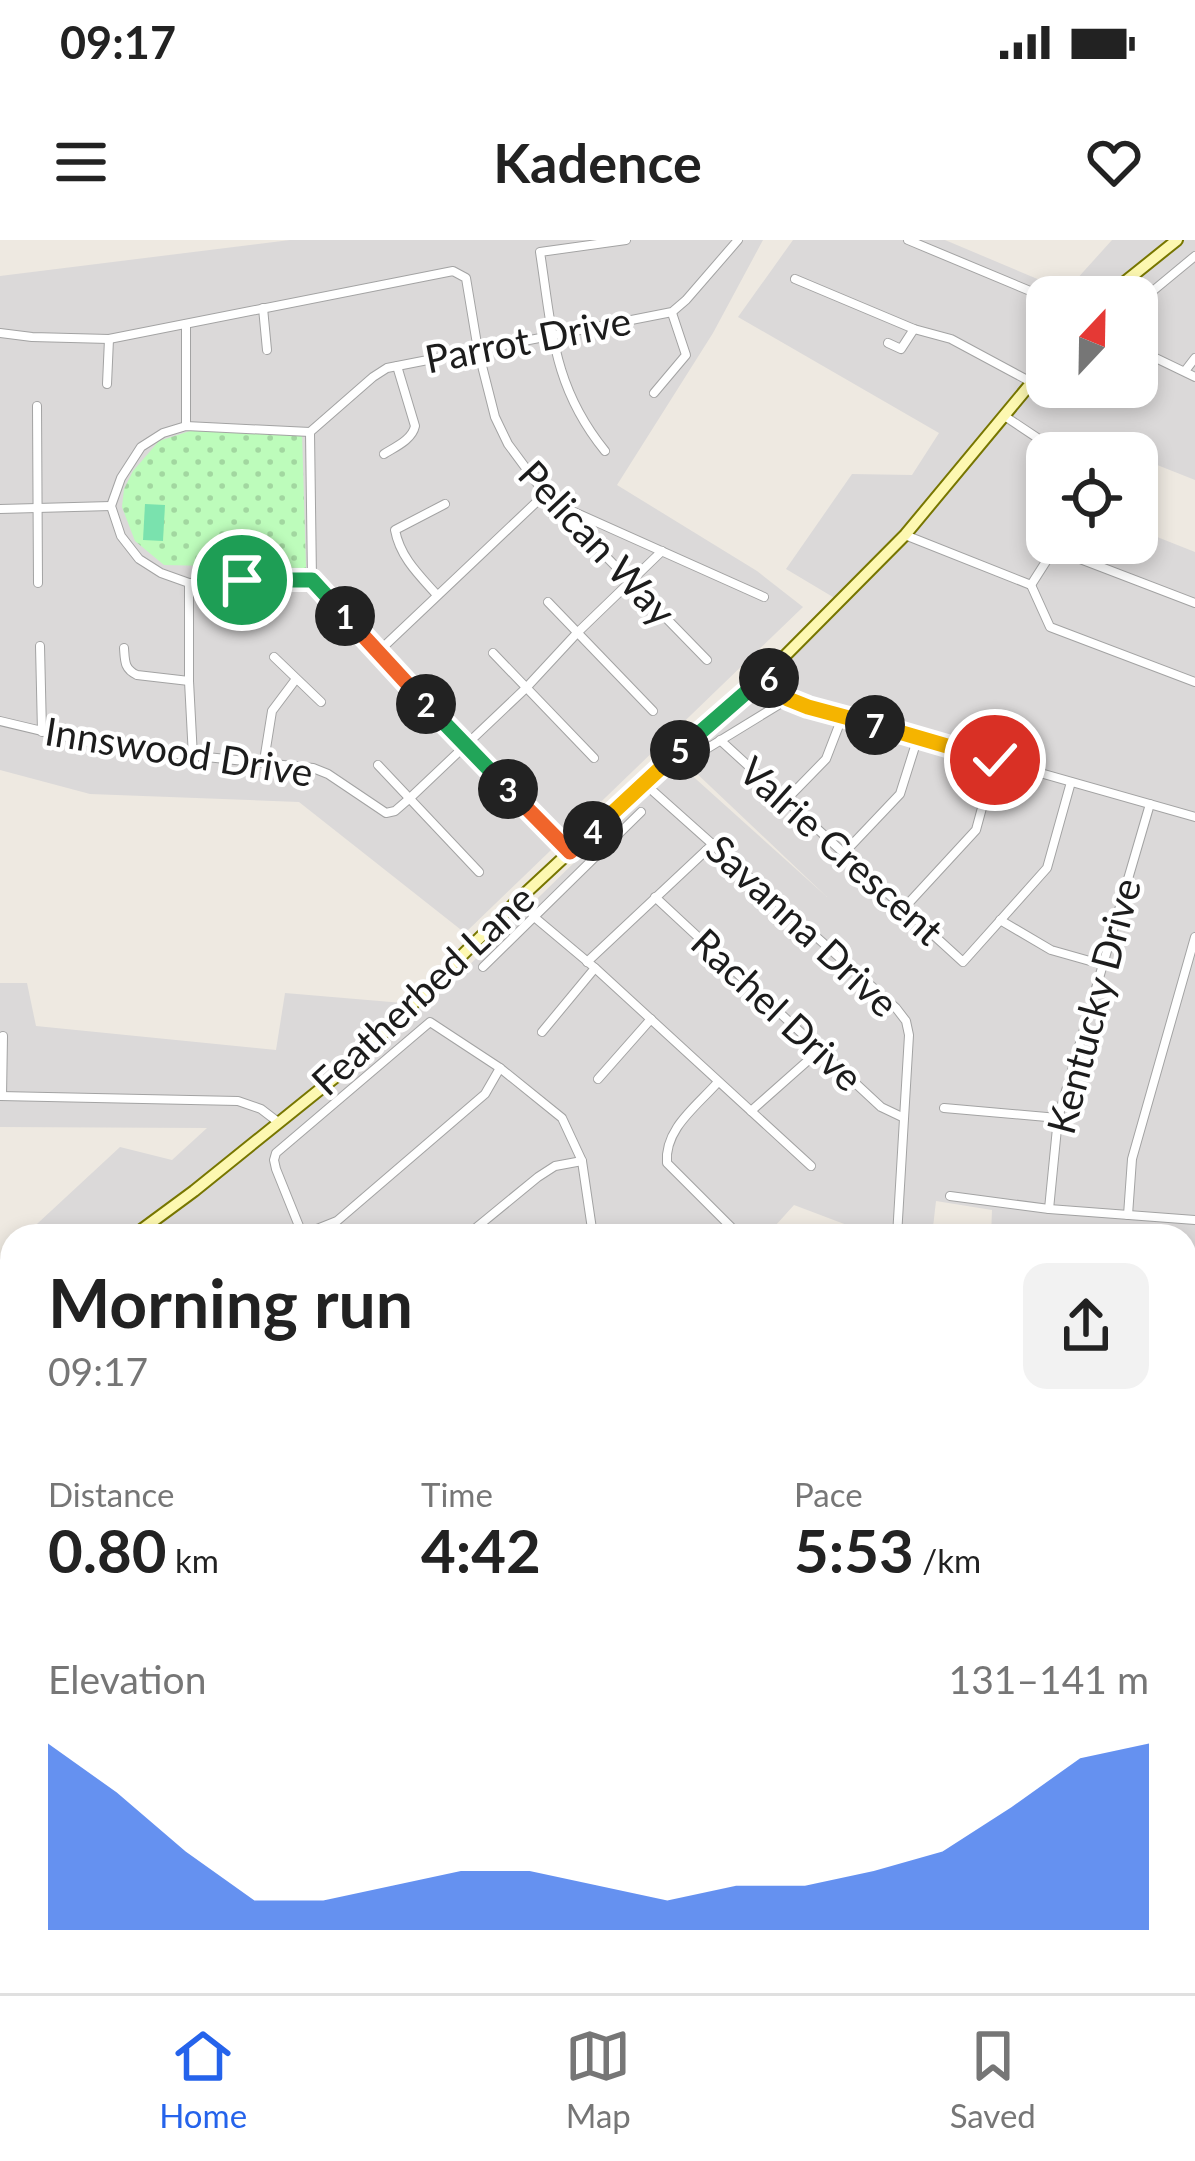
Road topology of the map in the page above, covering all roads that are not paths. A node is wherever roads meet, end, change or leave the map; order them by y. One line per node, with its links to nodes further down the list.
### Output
1 (626, 240): 15 (street)
2 (738, 240): 11 (street, Parrot Drive)
3 (908, 240): 9 (street)
4 (1177, 240): 6 (main road)
5 (1195, 256): 8 (street)
6 (1132, 276)
7 (795, 278): 13 (street)
8 (1158, 287)
9 (1026, 289)
10 (263, 308): 12 (street); 18 (street); 19 (street, Pelican Way)
11 (672, 312): 15 (street, Parrot Drive); 28 (street)
12 (186, 324): 16 (street); 31 (street)
13 (914, 328): 17 (street); 25 (street)
14 (0, 333): 16 (street)
15 (553, 338): 19 (street, Parrot Drive); 34 (street)
16 (110, 339): 26 (street)
17 (888, 343)
18 (267, 350)
19 (478, 350): 22 (street, Parrot Drive); 36 (street, Pelican Way)
20 (1195, 358): 23 (street)
21 (1158, 359): 23 (street)
22 (397, 366): 32 (street, Parrot Drive); 35 (street)
23 (1185, 371): 24 (street)
24 (1195, 376)
25 (1026, 380)
26 (107, 384)
27 (1026, 391): 30 (main road, Featherbed Lane)
28 (654, 393)
29 (37, 406): 41 (street)
30 (1006, 417): 33 (street); 42 (main road, Featherbed Lane)
31 (186, 426): 32 (street); 39 (street)
32 (310, 432): 44 (street)
33 (1028, 432)
34 (605, 451)
35 (384, 454)
36 (545, 494): 37 (street, Pelican Way); 49 (street)
37 (554, 503): 43 (street); 45 (street, Pelican Way)
38 (445, 504): 49 (street)
39 (111, 506): 41 (street); 47 (street)
40 (0, 509): 41 (street)
41 (36, 509): 46 (street)
42 (905, 535): 48 (street); 60 (main road, Featherbed Lane)
43 (662, 551): 45 (street); 50 (street)
44 (312, 580): 47 (street); 56 (street)
45 (630, 581): 53 (street); 59 (street, Pelican Way)
46 (38, 583)
47 (189, 583): 62 (street)
48 (1031, 585): 52 (street); 63 (street)
49 (437, 596): 56 (street)
50 (764, 597)
51 (548, 602): 53 (street)
52 (1195, 603)
53 (577, 632): 64 (street); 67 (street)
54 (40, 646): 70 (street)
55 (124, 648): 62 (street)
56 (378, 652): 73 (street)
57 (493, 653): 64 (street)
58 (274, 657): 61 (street)
59 (706, 660)
60 (766, 675): 65 (street); 81 (main road, Featherbed Lane)
61 (296, 679): 66 (street); 78 (street)
62 (189, 681): 74 (street)
63 (1195, 682)
64 (526, 688): 73 (street); 75 (street)
65 (788, 699): 68 (street); 72 (street, Valrie Crescent)
66 (321, 702)
67 (653, 711)
68 (843, 716): 71 (street); 83 (street)
69 (0, 721): 70 (street, Innswood Drive)
70 (42, 732): 74 (street, Innswood Drive)
71 (918, 737): 77 (street); 89 (street)
72 (719, 740): 76 (street, Valrie Crescent); 83 (street, Valrie Crescent)
73 (464, 745): 82 (street); 88 (street)
74 (193, 758): 78 (street, Innswood Drive)
75 (594, 758)
76 (691, 759)
77 (995, 760): 80 (street); 92 (street)
78 (265, 761): 82 (street, Innswood Drive)
79 (378, 765): 82 (street)
80 (1071, 782): 84 (street); 94 (street, Valrie Crescent)
81 (645, 784): 87 (street, Savanna Drive); 88 (main road, Featherbed Lane)
82 (410, 798): 90 (street)
83 (787, 799): 89 (street, Valrie Crescent)
84 (1150, 804): 86 (street); 97 (street, Kentucky Drive)
85 (641, 812): 93 (street)
86 (1195, 817)
87 (714, 843): 91 (street); 111 (street, Savanna Drive)
88 (570, 852): 104 (main road, Featherbed Lane)
89 (844, 854): 92 (street, Valrie Crescent)
90 (478, 872)
91 (656, 897): 96 (street); 102 (street, Rachel Drive)
92 (905, 907): 94 (street, Valrie Crescent)
93 (533, 916): 96 (street); 98 (street)
94 (1000, 920): 97 (street)
95 (1195, 937): 118 (street)
96 (591, 965): 99 (street); 100 (street)
97 (1104, 965): 112 (street, Kentucky Drive)
98 (483, 967)
99 (651, 1019): 105 (street); 106 (street)
100 (542, 1032)
101 (3, 1036): 108 (street)
102 (821, 1049): 110 (street); 111 (street, Rachel Drive)
103 (500, 1068): 107 (street); 114 (street); 122 (street)
104 (334, 1078): 107 (street); 113 (main road, Featherbed Lane)
105 (598, 1079)
106 (718, 1082): 110 (street); 125 (street)
107 (345, 1093): 121 (street)
108 (1, 1096): 113 (street)
109 (944, 1108): 112 (street)
110 (751, 1111): 115 (street)
111 (902, 1117): 126 (street, Savanna Drive)
112 (1058, 1118): 117 (street, Kentucky Drive)
113 (279, 1123): 120 (main road, Featherbed Lane)
114 (582, 1161): 123 (street); 124 (street)
115 (811, 1166)
116 (950, 1196): 117 (street)
117 (1048, 1209): 118 (street)
118 (1128, 1215): 119 (street)
119 (1195, 1220)
120 (149, 1224)
121 (298, 1224)
122 (330, 1224)
123 (481, 1224)
124 (591, 1224)
125 (728, 1224)
126 (897, 1224)

